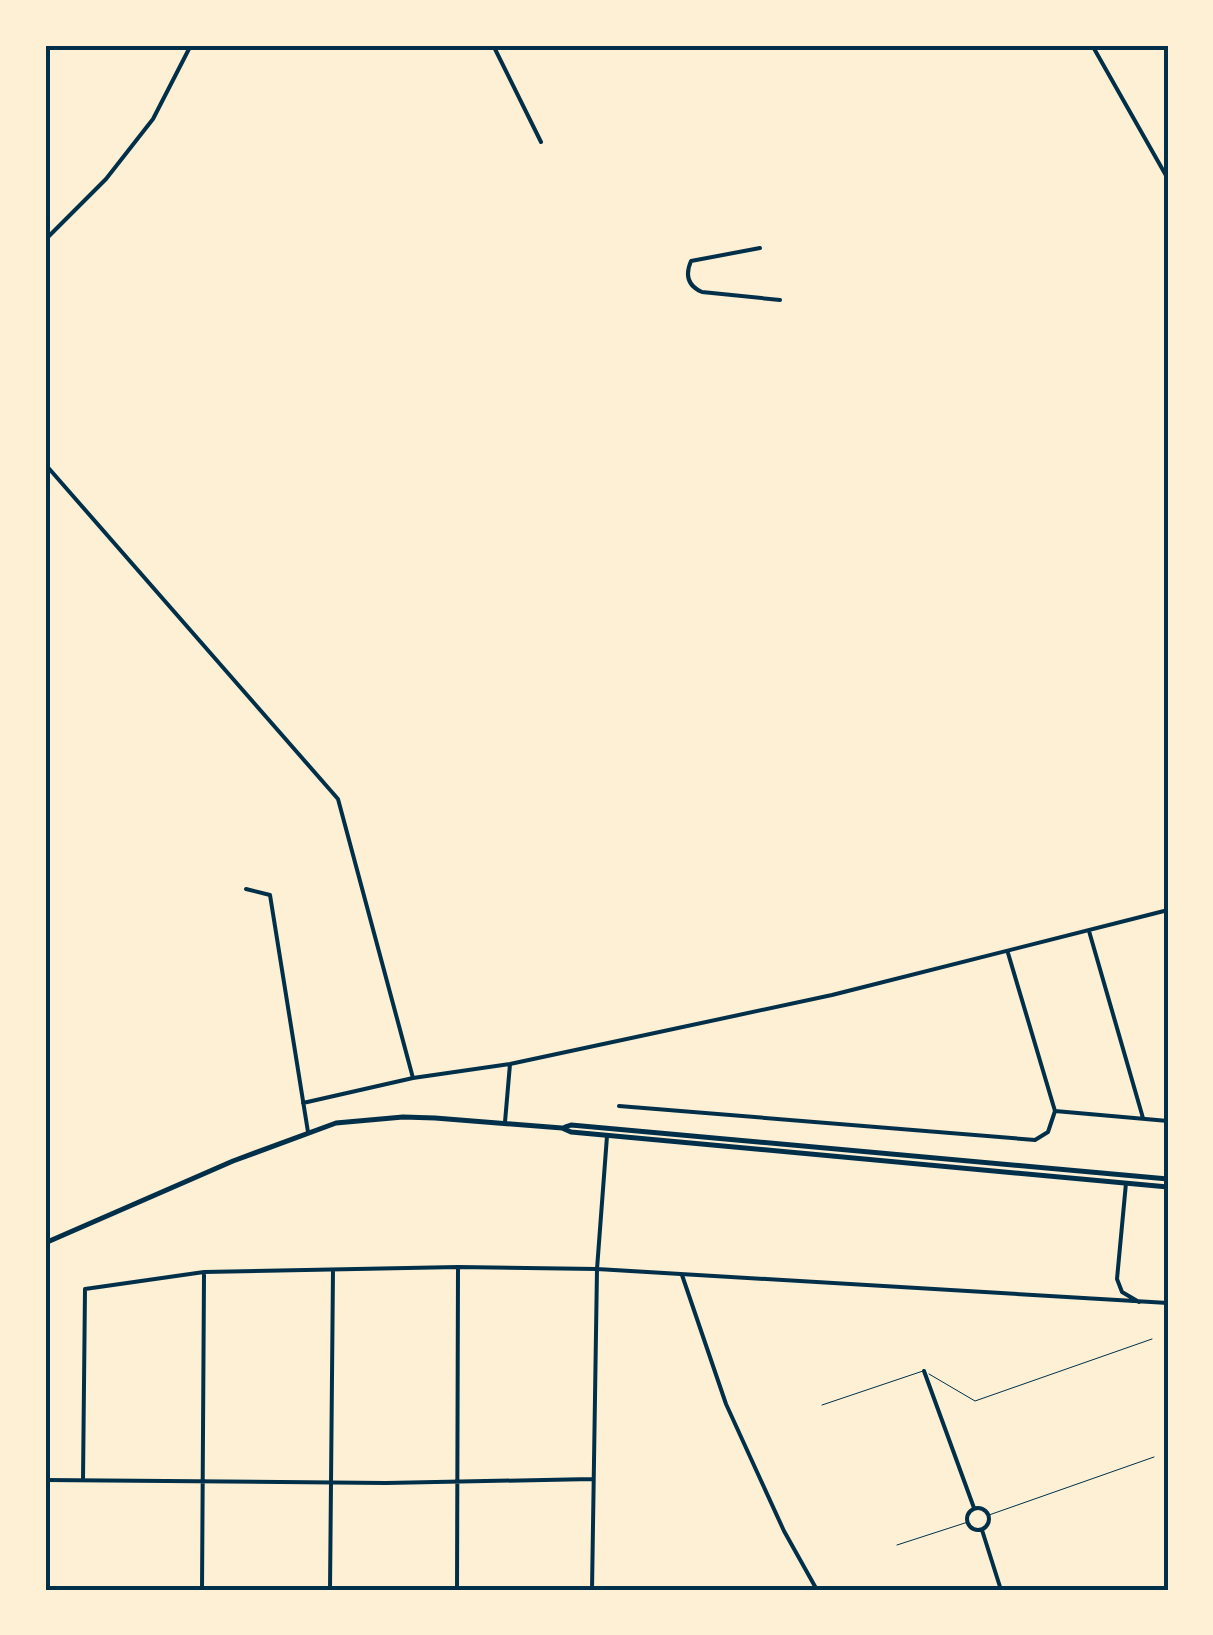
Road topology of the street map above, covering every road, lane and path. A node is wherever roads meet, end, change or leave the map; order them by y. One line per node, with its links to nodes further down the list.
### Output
1 (191, 45): 6 (street)
2 (492, 45): 4 (street)
3 (1092, 45): 5 (street)
4 (541, 142)
5 (1168, 178)
6 (45, 240)
7 (760, 248): 8 (street)
8 (780, 300)
9 (45, 464): 15 (street)
10 (246, 889): 16 (street)
11 (1168, 910): 12 (street)
12 (1089, 930): 13 (street); 19 (street)
13 (1008, 950): 14 (street); 18 (street)
14 (510, 1064): 15 (street); 21 (street)
15 (413, 1078): 16 (street)
16 (302, 1103): 23 (street)
17 (619, 1106): 18 (street)
18 (1055, 1111): 19 (street)
19 (1143, 1118): 20 (street)
20 (1168, 1120)
21 (504, 1122): 22 (main road); 23 (main road)
22 (562, 1128): 24 (main road); 25 (main road)
23 (308, 1132): 28 (main road)
24 (607, 1136): 26 (main road); 31 (street)
25 (1168, 1179)
26 (1126, 1183): 27 (main road); 34 (street)
27 (1168, 1187)
28 (45, 1244)
29 (458, 1267): 30 (street); 31 (street); 45 (street)
30 (333, 1270): 32 (street); 44 (street)
31 (597, 1270): 33 (street); 42 (street)
32 (204, 1272): 41 (street); 43 (street)
33 (682, 1274): 34 (street); 55 (street)
34 (1140, 1303): 35 (street)
35 (1168, 1303)
36 (1152, 1339): 37 (lane)
37 (924, 1371): 38 (lane); 46 (street)
38 (822, 1405)
39 (1154, 1457): 47 (lane)
40 (45, 1480): 41 (street)
41 (83, 1480): 43 (street)
42 (592, 1480): 45 (street); 54 (street)
43 (202, 1482): 44 (street); 51 (street)
44 (331, 1482): 45 (street); 52 (street)
45 (456, 1482): 53 (street)
46 (974, 1508): 47 (street); 48 (street)
47 (989, 1515): 49 (street)
48 (968, 1522): 49 (street); 50 (lane)
49 (982, 1530): 56 (street)
50 (897, 1545)
51 (202, 1590)
52 (330, 1590)
53 (457, 1590)
54 (592, 1590)
55 (817, 1590)
56 (1002, 1590)

